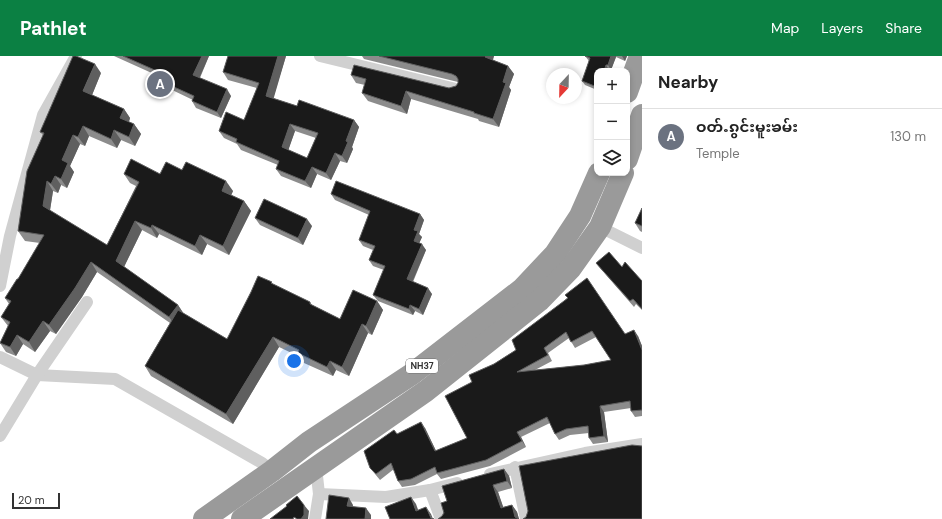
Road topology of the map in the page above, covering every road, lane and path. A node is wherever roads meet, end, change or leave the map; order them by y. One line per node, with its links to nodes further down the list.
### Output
1 (76, 56): 12 (street)
2 (320, 56): 5 (street)
3 (640, 56): 4 (highway)
4 (630, 84)
5 (456, 89)
6 (642, 115): 7 (highway)
7 (630, 150)
8 (598, 176): 20 (highway, NH37)
9 (622, 176): 10 (highway, NH37)
10 (600, 227): 11 (street); 18 (highway, NH37)
11 (642, 248)
12 (0, 286)
13 (87, 302): 15 (street)
14 (0, 357): 15 (street)
15 (37, 375): 16 (street); 20 (street)
16 (0, 436)
17 (642, 444): 19 (street)
18 (316, 467): 22 (street); 24 (highway, NH37)
19 (515, 468): 21 (street); 27 (street)
20 (272, 471): 23 (highway, NH37)
21 (430, 490): 22 (street); 26 (street)
22 (319, 494): 25 (street)
23 (204, 519)
24 (242, 519)
25 (315, 519)
26 (441, 519)
27 (526, 519)

